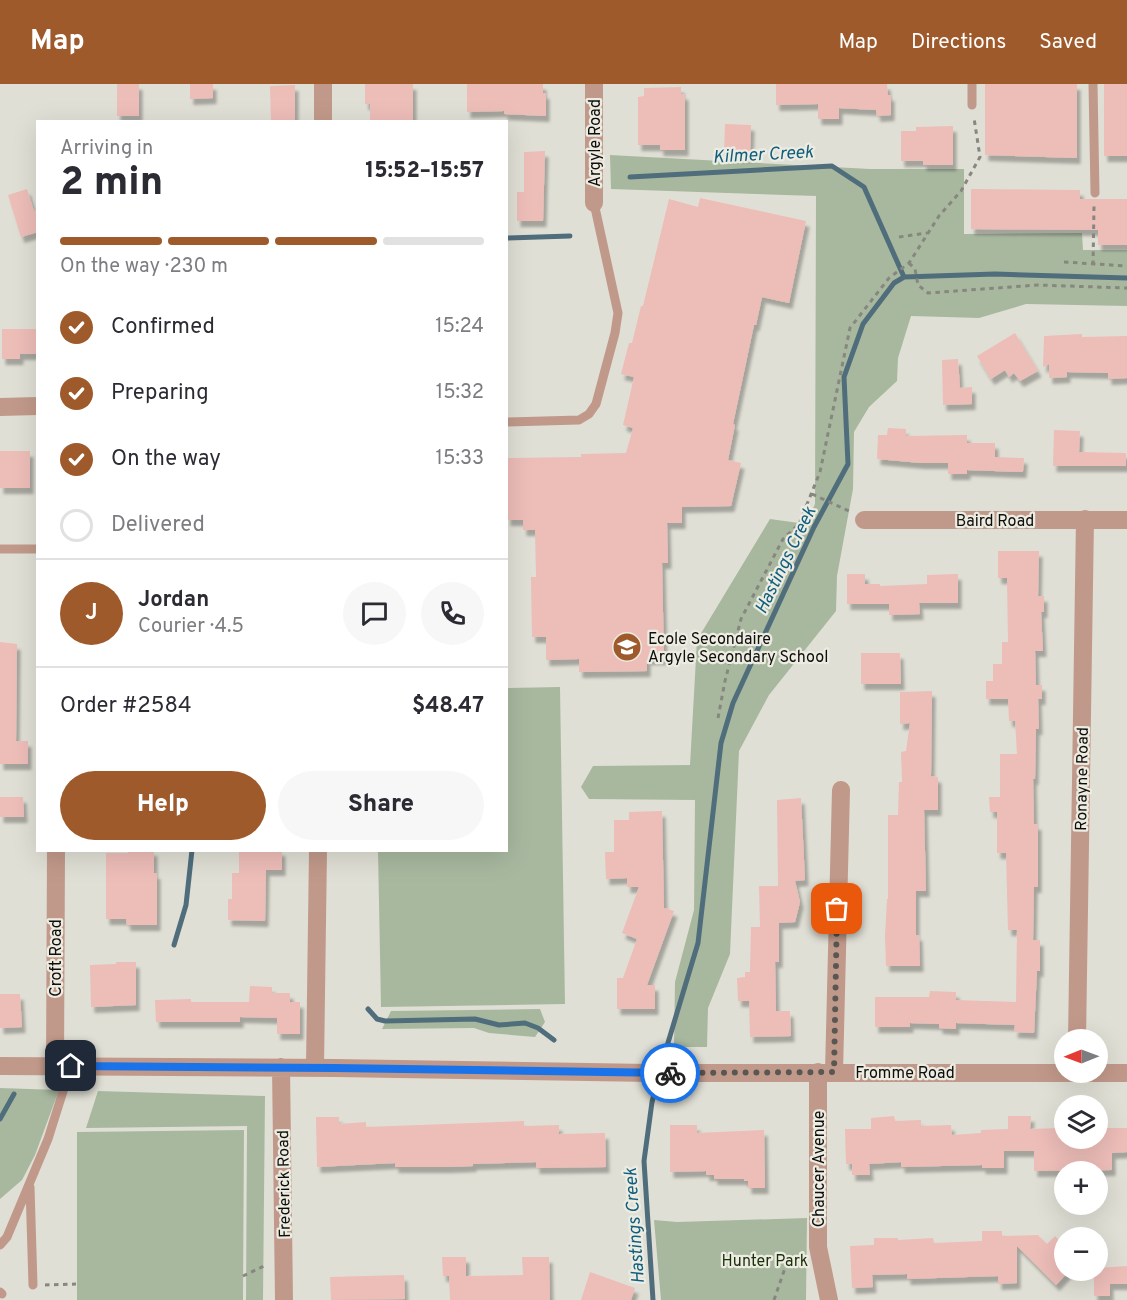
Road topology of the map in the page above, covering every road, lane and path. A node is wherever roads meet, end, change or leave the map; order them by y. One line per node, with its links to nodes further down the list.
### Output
1 (323, 84): 6 (street)
2 (594, 84): 8 (street, Argyle Road)
3 (972, 84): 5 (lane)
4 (1093, 84): 7 (lane)
5 (972, 105): 9 (path)
6 (323, 120)
7 (1095, 193): 13 (path)
8 (594, 203): 18 (lane)
9 (927, 233): 10 (path); 12 (path)
10 (900, 237)
11 (1064, 262): 13 (path)
12 (909, 263): 15 (path); 19 (path)
13 (1093, 265): 14 (path)
14 (1127, 266)
15 (1127, 288)
16 (36, 406): 17 (street)
17 (0, 407)
18 (508, 422)
19 (812, 494): 20 (path); 26 (path)
20 (847, 509)
21 (1085, 519): 22 (street, Baird Road); 23 (street, Baird Road); 30 (street, Ronayne Road)
22 (864, 520)
23 (1127, 520)
24 (0, 549): 25 (lane)
25 (36, 549)
26 (718, 718)
27 (841, 790): 35 (street, Chaucer Avenue)
28 (56, 852): 32 (street, Croft Road)
29 (318, 852): 34 (street)
30 (1077, 1029)
31 (0, 1066): 32 (street, Fromme Road)
32 (63, 1066): 33 (street, Fromme Road); 37 (lane)
33 (281, 1067): 34 (street, Fromme Road); 40 (street, Frederick Road)
34 (315, 1067): 35 (street, Fromme Road)
35 (826, 1072): 36 (street, Fromme Road); 39 (street, Chaucer Avenue)
36 (1127, 1073)
37 (30, 1182): 38 (lane); 43 (lane)
38 (0, 1245)
39 (818, 1247): 46 (path); 47 (street, Chaucer Avenue)
40 (284, 1257): 41 (path); 45 (street, Frederick Road)
41 (243, 1276)
42 (76, 1284): 44 (path)
43 (33, 1285)
44 (52, 1285)
45 (284, 1300)
46 (774, 1300)
47 (829, 1300)

